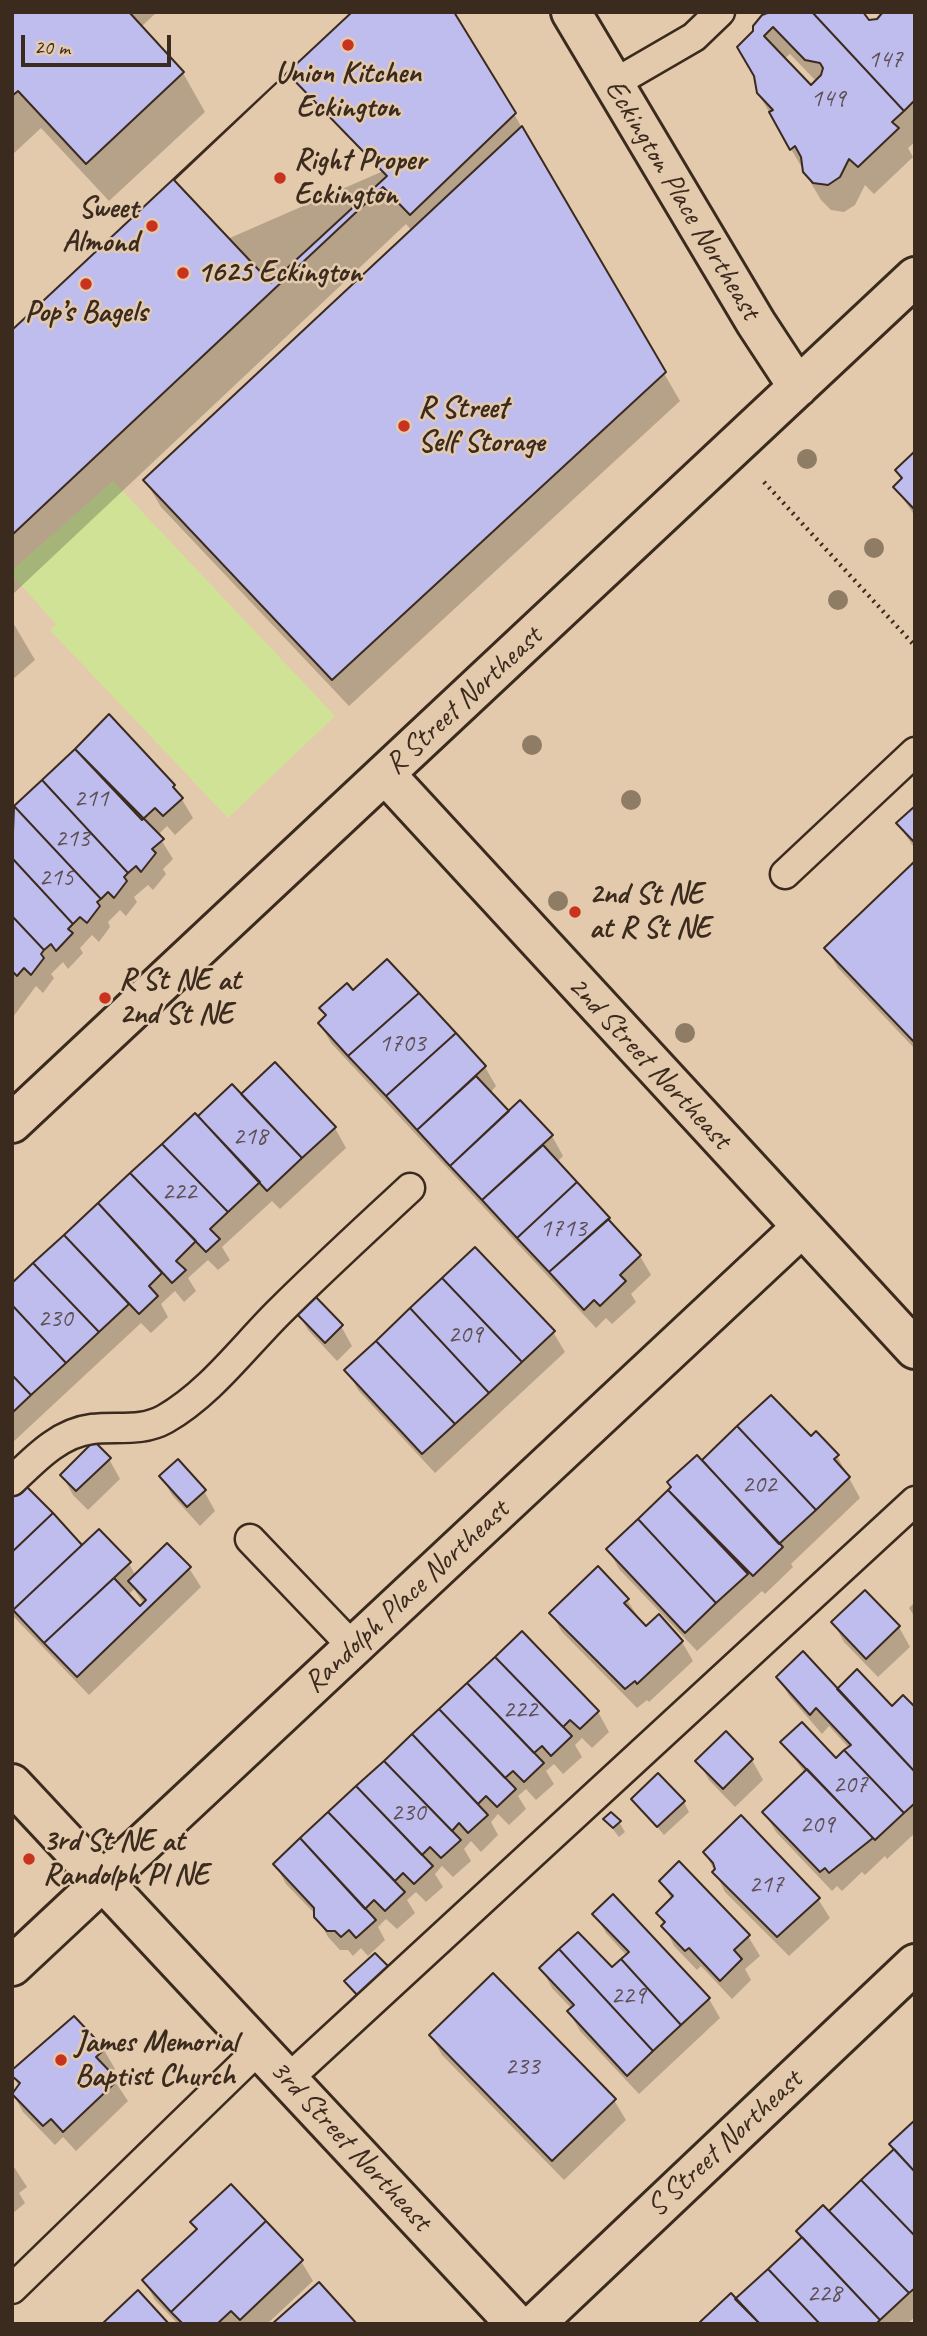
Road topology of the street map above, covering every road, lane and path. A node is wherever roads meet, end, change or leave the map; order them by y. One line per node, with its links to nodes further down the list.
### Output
1 (570, 12): 3 (street, Eckington Place Northeast)
2 (720, 12): 3 (lane)
3 (612, 84): 5 (street, Eckington Place Northeast)
4 (915, 277): 5 (street, R Street Northeast)
5 (798, 387): 9 (street, R Street Northeast)
6 (761, 479): 7 (path)
7 (915, 646)
8 (915, 752): 10 (lane)
9 (386, 775): 11 (street, R Street Northeast); 13 (street, 2nd Street Northeast)
10 (785, 874)
11 (12, 1122)
12 (410, 1188): 15 (lane)
13 (801, 1228): 14 (street, 2nd Street Northeast); 18 (street, Randolph Place Northeast)
14 (915, 1349)
15 (12, 1481)
16 (915, 1501): 24 (lane)
17 (250, 1539): 18 (lane)
18 (353, 1647): 20 (street, Randolph Place Northeast)
19 (12, 1784): 20 (street, 3rd Street Northeast)
20 (103, 1881): 22 (street, Randolph Place Northeast); 23 (street, 3rd Street Northeast)
21 (915, 1964): 27 (street, S Street Northeast)
22 (12, 1966)
23 (260, 2048): 24 (street, 3rd Street Northeast); 25 (lane)
24 (288, 2079): 26 (street, 3rd Street Northeast)
25 (12, 2288)
26 (516, 2324)
27 (535, 2324)

